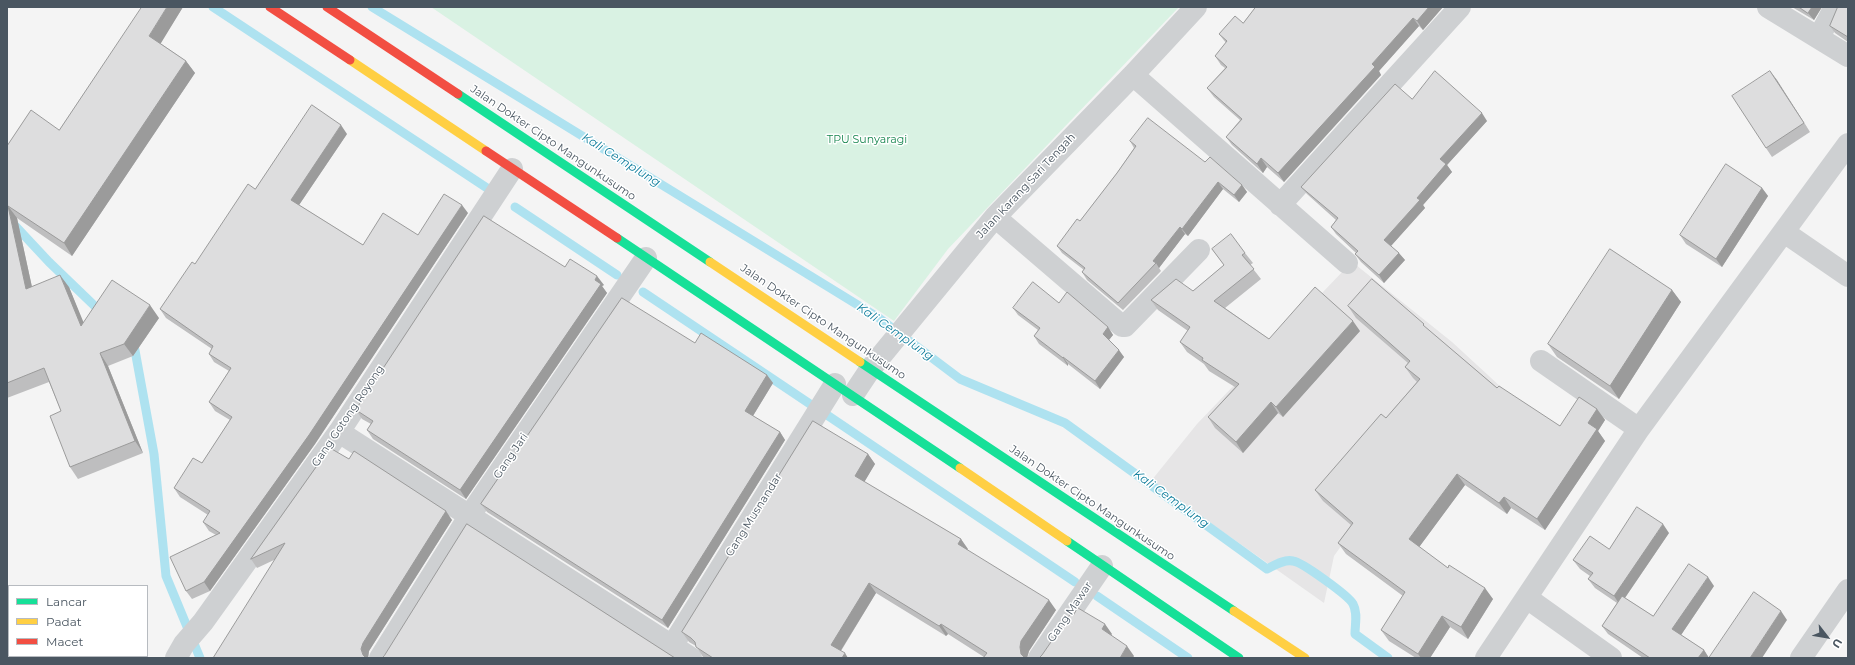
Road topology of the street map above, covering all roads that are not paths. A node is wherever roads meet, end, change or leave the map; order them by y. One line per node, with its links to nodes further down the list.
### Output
1 (270, 7): 11 (main road)
2 (327, 7): 20 (main road, Jalan Dokter Cipto Mangunkusumo)
3 (1196, 7): 9 (street, Jalan Karang Sari Tengah)
4 (1460, 7): 12 (street)
5 (1768, 7): 7 (street)
6 (1835, 7): 7 (street)
7 (1819, 37): 8 (street)
8 (1848, 56)
9 (1133, 75): 12 (street); 13 (street, Jalan Karang Sari Tengah)
10 (1848, 144): 14 (street)
11 (512, 169): 16 (main road); 23 (street, Gang Gotong Royong)
12 (1280, 205): 17 (street)
13 (994, 217): 15 (street); 20 (street, Jalan Karang Sari Tengah)
14 (1784, 232): 18 (street); 22 (street)
15 (1199, 250)
16 (646, 258): 21 (main road); 24 (street, Gang Jari)
17 (1347, 263)
18 (1848, 276)
19 (1541, 361): 22 (street)
20 (871, 368): 21 (street, Jalan Karang Sari Tengah); 34 (main road, Jalan Dokter Cipto Mangunkusumo)
21 (844, 390): 25 (main road); 28 (street, Gang Musnandar)
22 (1639, 429): 27 (street)
23 (339, 432): 24 (street); 29 (street, Gang Gotong Royong)
24 (470, 515): 28 (street); 30 (street, Gang Jari)
25 (1102, 566): 32 (street, Gang Mawar); 33 (main road)
26 (1848, 590): 37 (street)
27 (1527, 598): 35 (street); 36 (street)
28 (672, 646): 31 (street)
29 (180, 651)
30 (380, 658)
31 (691, 658)
32 (1039, 658)
33 (1239, 658)
34 (1305, 658)
35 (1486, 658)
36 (1611, 658)
37 (1801, 658)

